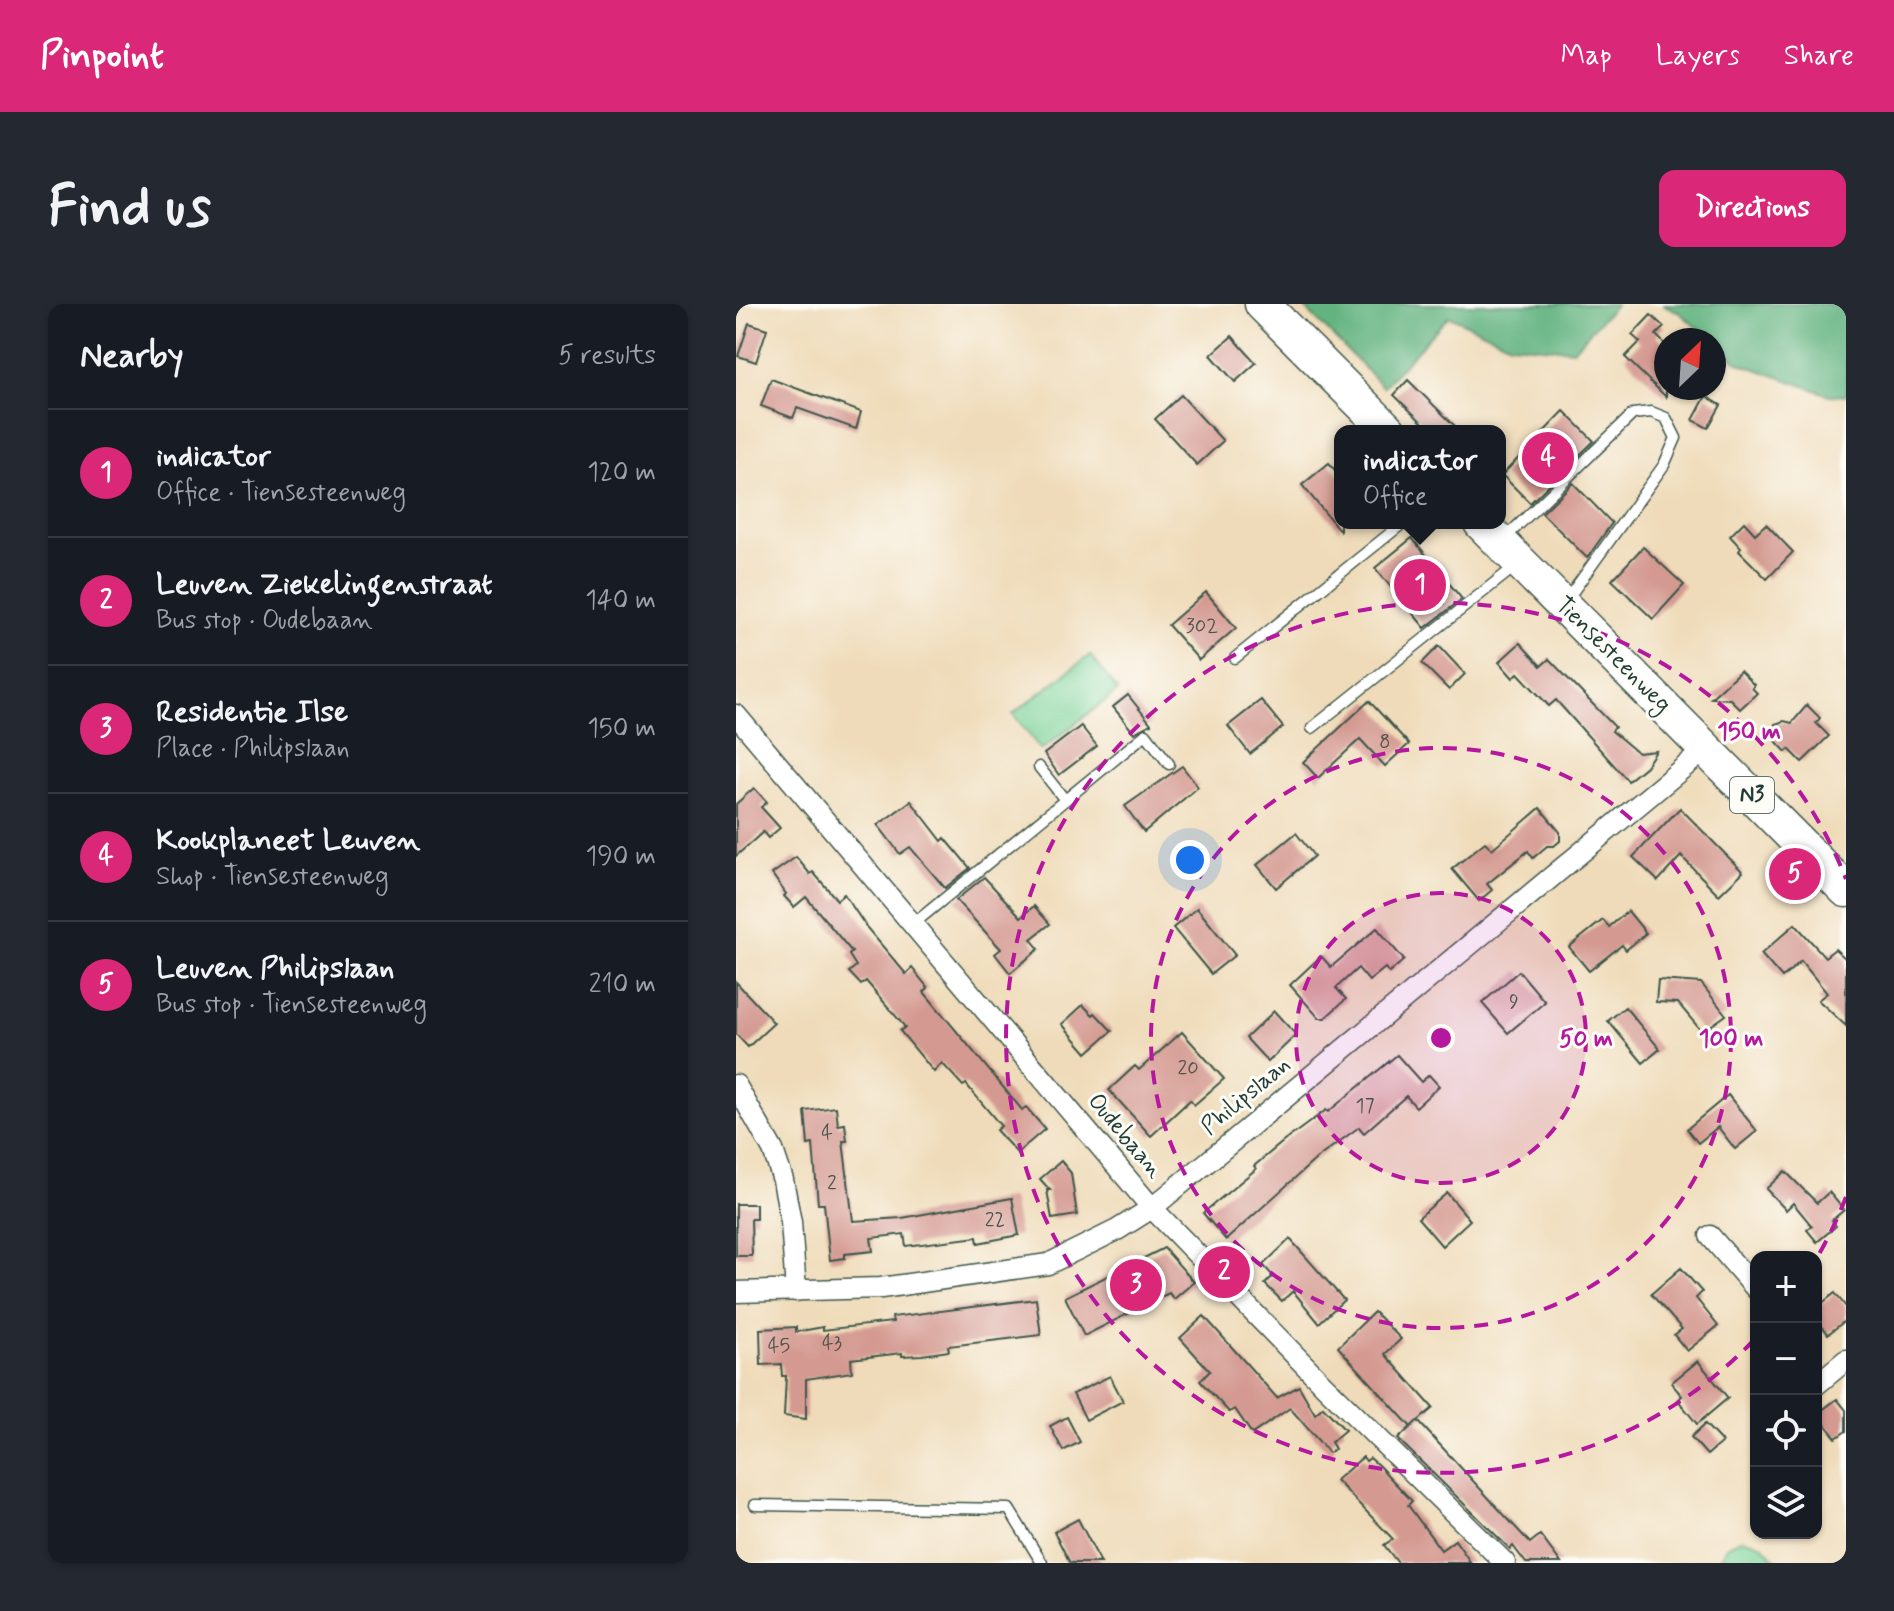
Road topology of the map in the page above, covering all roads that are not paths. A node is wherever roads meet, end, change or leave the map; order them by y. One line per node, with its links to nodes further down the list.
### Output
1 (1262, 304): 2 (main road)
2 (1383, 425)
3 (1396, 529): 6 (lane)
4 (1501, 542): 5 (main road, Tiensesteenweg / N3); 5 (lane); 8 (lane)
5 (1563, 605): 9 (main road, Tiensesteenweg / N3)
6 (1235, 658)
7 (736, 715): 14 (street, Oudebaan)
8 (1312, 728)
9 (1706, 749): 13 (main road, Tiensesteenweg / N3); 16 (street, Philipslaan)
10 (1169, 764): 12 (lane)
11 (1039, 767): 12 (lane)
12 (1065, 800): 14 (lane)
13 (1846, 890)
14 (912, 925): 16 (street, Oudebaan)
15 (736, 1085): 19 (street)
16 (1152, 1208): 19 (street, Philipslaan); 25 (street, Oudebaan)
17 (1710, 1236): 18 (street)
18 (1750, 1282)
19 (796, 1291): 20 (street, Philipslaan)
20 (736, 1292)
21 (1846, 1360): 22 (street)
22 (1822, 1372)
23 (755, 1505): 24 (lane)
24 (1042, 1563)
25 (1505, 1563)

